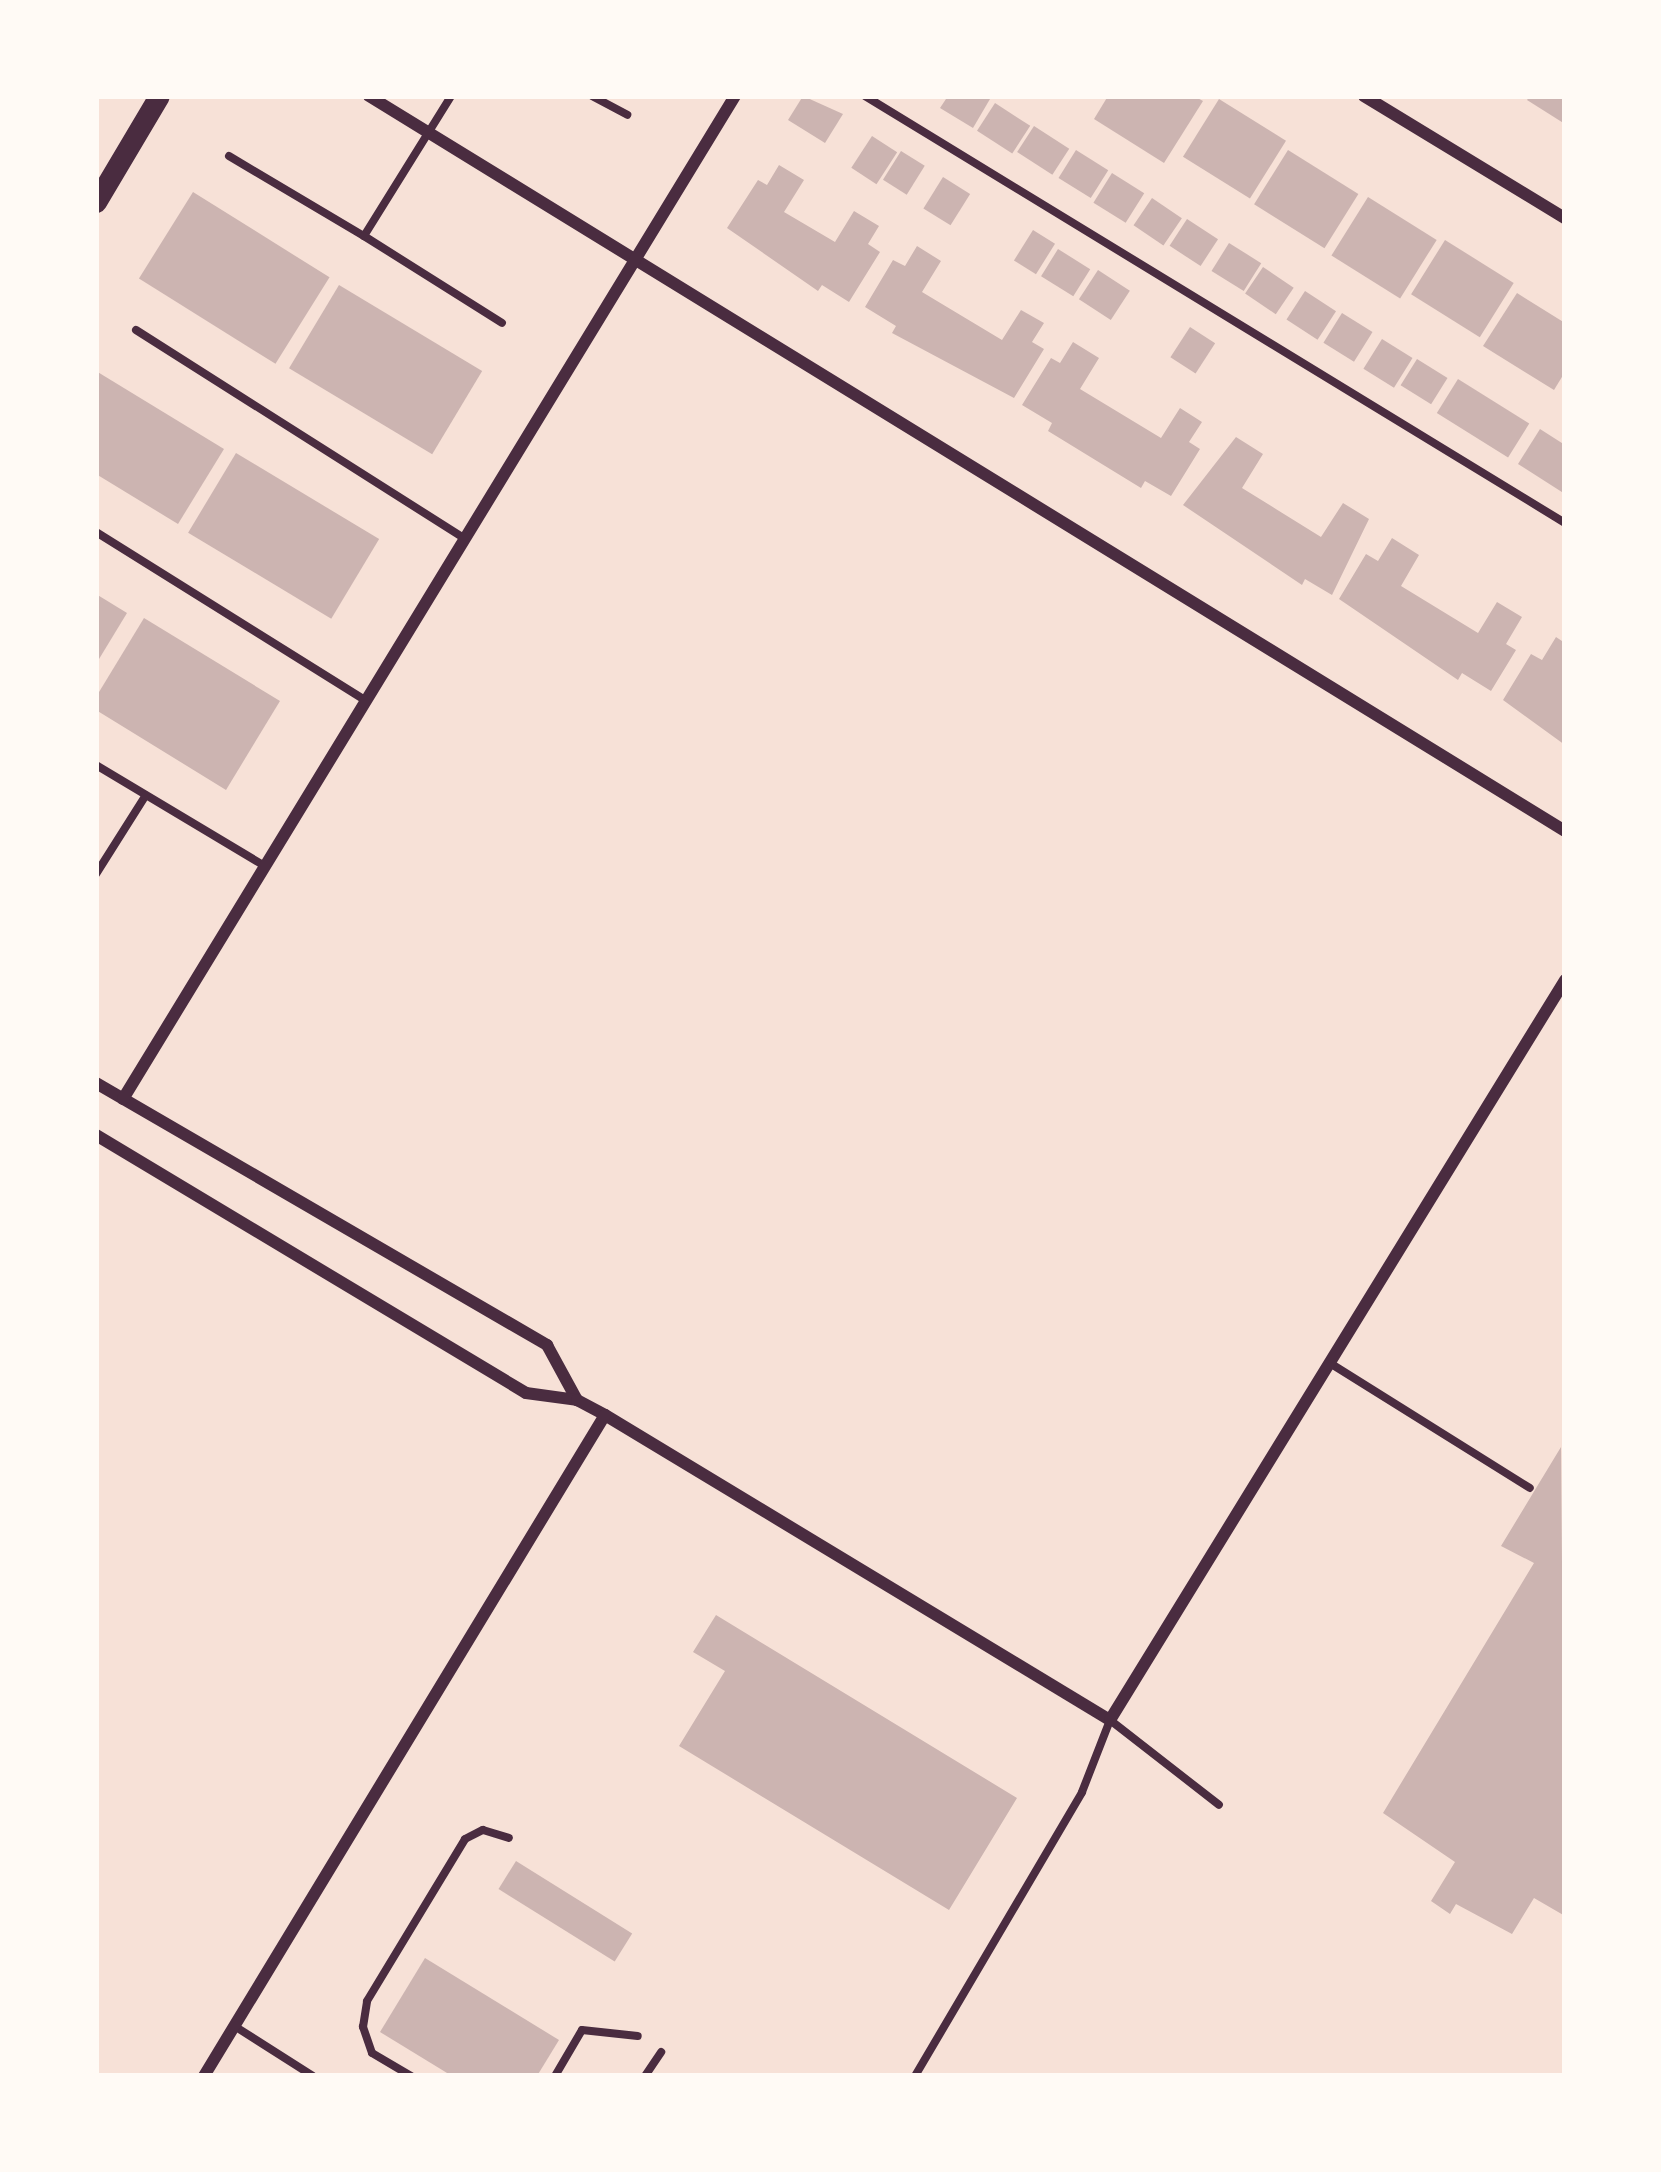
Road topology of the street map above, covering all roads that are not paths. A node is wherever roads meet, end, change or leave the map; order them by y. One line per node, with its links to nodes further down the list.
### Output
1 (159, 96): 11 (street)
2 (369, 96): 9 (street)
3 (451, 96): 9 (lane)
4 (592, 96): 8 (lane)
5 (735, 96): 14 (street)
6 (865, 96): 17 (lane)
7 (1364, 96): 12 (street)
8 (627, 115)
9 (428, 132): 13 (lane); 14 (street)
10 (229, 156): 13 (lane)
11 (96, 202)
12 (1565, 218)
13 (364, 236): 15 (lane)
14 (634, 261): 19 (street); 23 (street)
15 (502, 322)
16 (136, 330): 19 (lane)
17 (1565, 523)
18 (96, 532): 20 (lane)
19 (465, 539): 20 (street)
20 (367, 701): 24 (street)
21 (96, 765): 22 (lane)
22 (146, 795): 24 (lane); 25 (lane)
23 (1565, 831)
24 (267, 867): 28 (street)
25 (96, 874)
26 (1565, 980): 30 (street)
27 (96, 1083): 28 (street)
28 (123, 1100): 31 (street)
29 (96, 1136): 31 (street)
30 (1333, 1365): 33 (lane); 34 (street)
31 (577, 1400): 32 (street)
32 (605, 1415): 34 (street); 37 (street)
33 (1530, 1488)
34 (1110, 1720): 35 (lane); 45 (lane)
35 (1219, 1804)
36 (508, 1838): 42 (lane)
37 (236, 2027): 40 (street); 41 (lane)
38 (638, 2036): 43 (lane)
39 (661, 2052): 44 (lane)
40 (204, 2076)
41 (313, 2076)
42 (411, 2076)
43 (555, 2076)
44 (645, 2076)
45 (915, 2076)

